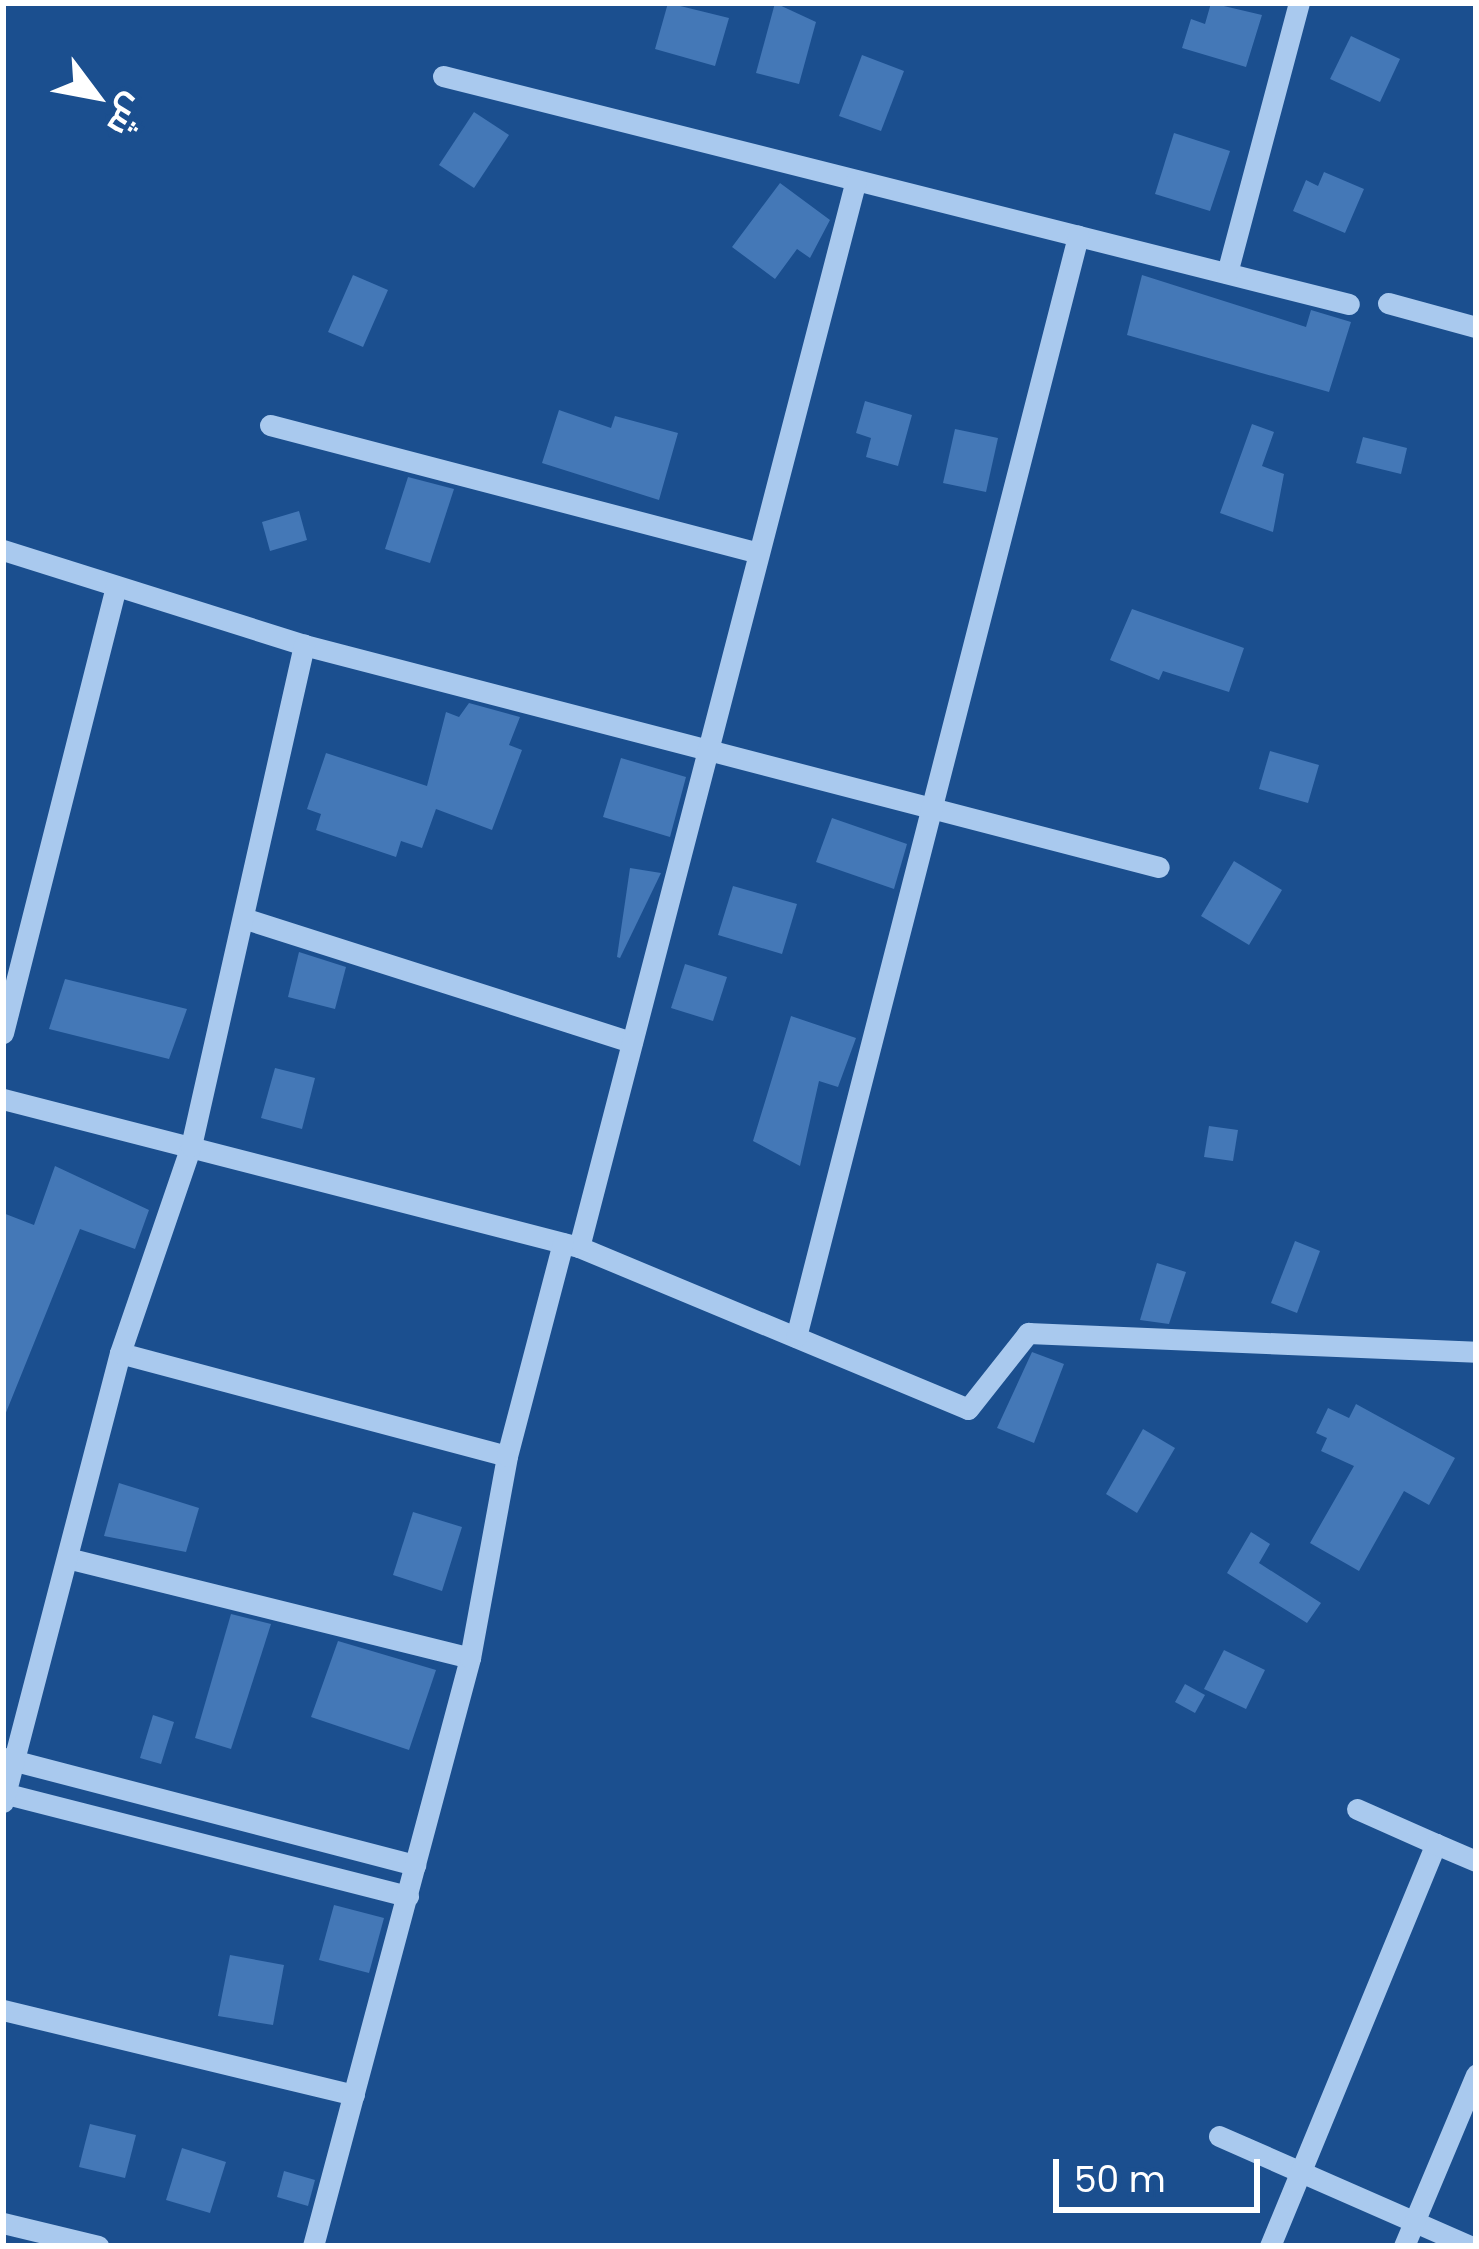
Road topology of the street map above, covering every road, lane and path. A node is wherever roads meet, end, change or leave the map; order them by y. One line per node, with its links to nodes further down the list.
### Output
1 (1299, 3): 5 (street)
2 (443, 76): 3 (street)
3 (856, 180): 4 (street); 11 (street)
4 (1078, 236): 5 (street); 15 (street)
5 (1227, 273): 6 (street)
6 (1349, 304)
7 (1388, 304): 8 (street)
8 (1476, 327)
9 (269, 424): 11 (street)
10 (3, 550): 12 (street)
11 (759, 553): 14 (street)
12 (116, 586): 13 (street); 18 (street)
13 (304, 645): 14 (street); 17 (street)
14 (708, 750): 15 (street); 19 (street)
15 (935, 808): 16 (street); 23 (street)
16 (1159, 867)
17 (246, 919): 19 (street); 21 (street)
18 (3, 1033)
19 (632, 1042): 22 (street)
20 (3, 1100): 21 (street)
21 (190, 1146): 22 (street); 25 (street)
22 (571, 1245): 23 (street); 26 (street)
23 (796, 1337): 24 (street)
24 (1476, 1352)
25 (120, 1353): 26 (street); 27 (street)
26 (507, 1456): 28 (street)
27 (67, 1558): 28 (street); 29 (street)
28 (470, 1658): 34 (street)
29 (8, 1759): 30 (street); 34 (street)
30 (4, 1796): 35 (street)
31 (1358, 1809): 32 (street)
32 (1436, 1844): 33 (street); 40 (street)
33 (1476, 1861)
34 (416, 1865): 35 (street)
35 (408, 1896): 38 (street)
36 (3, 2011): 38 (street)
37 (1476, 2075): 41 (street)
38 (354, 2095): 44 (street)
39 (1219, 2137): 40 (street)
40 (1300, 2172): 41 (street); 45 (street)
41 (1414, 2222): 46 (street); 47 (street)
42 (3, 2223): 43 (street)
43 (98, 2246)
44 (313, 2246)
45 (1270, 2246)
46 (1404, 2246)
47 (1469, 2246)

